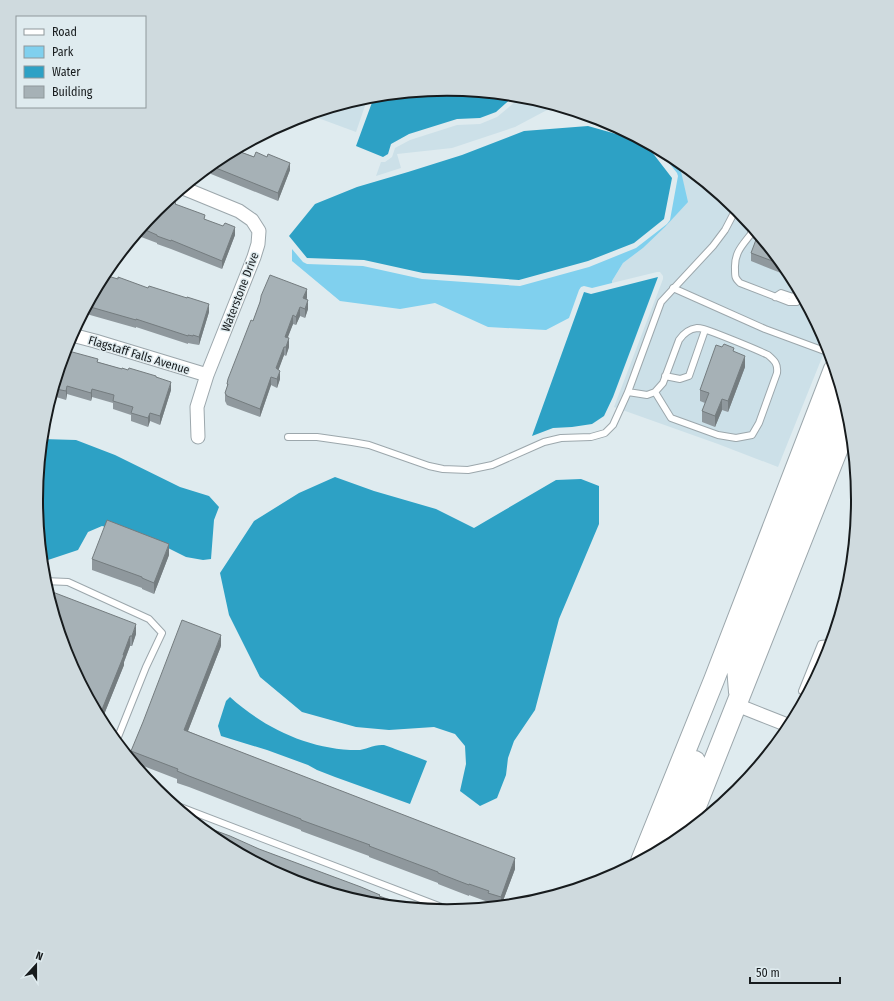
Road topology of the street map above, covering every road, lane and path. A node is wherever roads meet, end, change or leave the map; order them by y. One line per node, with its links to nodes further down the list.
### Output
1 (189, 190): 11 (street, Waterstone Drive)
2 (733, 215): 4 (lane)
3 (751, 234): 6 (lane)
4 (673, 288): 10 (lane); 14 (lane)
5 (795, 295): 6 (lane)
6 (775, 297): 7 (lane)
7 (798, 301)
8 (705, 330): 12 (lane); 12 (lane); 15 (lane)
9 (78, 337): 11 (street, Flagstaff Falls Avenue)
10 (822, 351)
11 (207, 375): 18 (street, Waterstone Drive)
12 (665, 376): 15 (lane)
13 (831, 376): 22 (main road)
14 (628, 392): 15 (lane); 19 (lane)
15 (655, 392)
16 (839, 405): 24 (main road)
17 (845, 431): 24 (main road)
18 (198, 437)
19 (288, 437)
20 (51, 581): 26 (lane)
21 (825, 644): 23 (lane)
22 (714, 680): 29 (main road); 30 (main road)
23 (803, 691)
24 (738, 701): 25 (street); 28 (main road)
25 (784, 724)
26 (119, 736)
27 (188, 810): 31 (lane)
28 (689, 824)
29 (665, 840)
30 (644, 853)
31 (434, 904)

